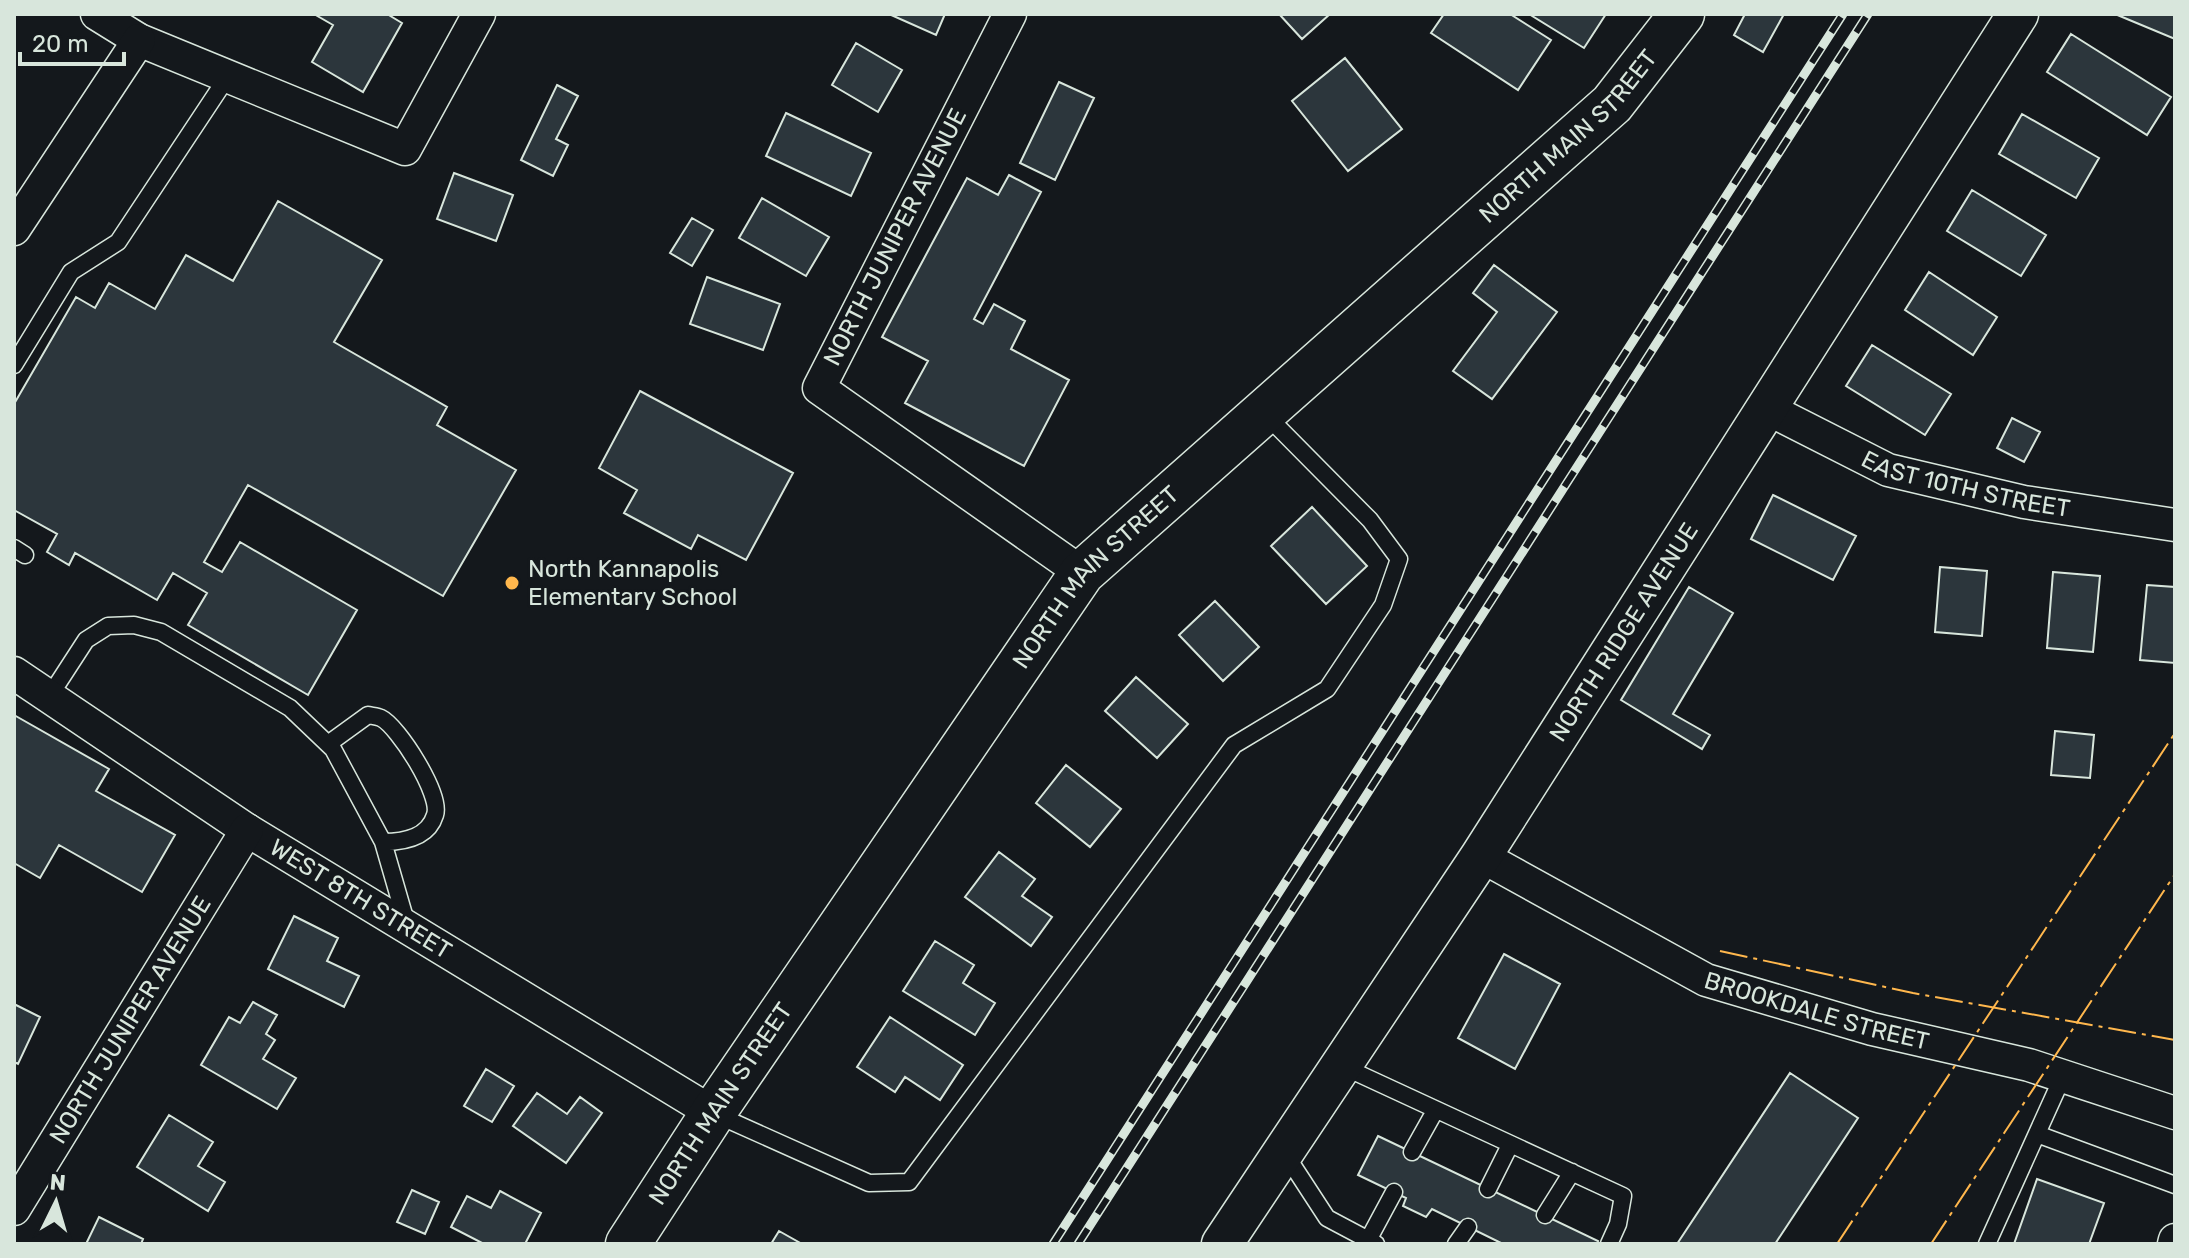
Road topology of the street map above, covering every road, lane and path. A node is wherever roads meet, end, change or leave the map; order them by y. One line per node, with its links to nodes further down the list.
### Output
1 (97, 14): 6 (street)
2 (479, 14): 7 (street)
3 (1010, 14): 13 (street, NORTH JUNIPER AVENUE)
4 (1682, 14): 11 (main road, NORTH MAIN STREET)
5 (2018, 14): 10 (street, NORTH RIDGE AVENUE)
6 (139, 40): 7 (street); 8 (street)
7 (228, 76): 9 (lane)
8 (14, 229)
9 (14, 365)
10 (1766, 408): 12 (street, EAST 10TH STREET); 19 (street, NORTH RIDGE AVENUE)
11 (1264, 413): 13 (main road, NORTH MAIN STREET); 24 (lane)
12 (2175, 525)
13 (1082, 573): 24 (main road, NORTH MAIN STREET)
14 (14, 673): 15 (street, WEST 8TH STREET)
15 (49, 697): 16 (lane); 17 (street, WEST 8TH STREET)
16 (328, 744): 18 (lane); 18 (lane)
17 (247, 830): 20 (street, WEST 8TH STREET); 34 (street, NORTH JUNIPER AVENUE)
18 (383, 842): 20 (lane)
19 (1481, 856): 21 (street, NORTH RIDGE AVENUE); 22 (street, BROOKDALE STREET)
20 (407, 927): 24 (street, WEST 8TH STREET)
21 (1341, 1065): 23 (lane); 28 (street, NORTH RIDGE AVENUE)
22 (2063, 1076): 25 (street, BROOKDALE STREET); 26 (lane)
23 (1435, 1111): 27 (lane); 29 (lane)
24 (713, 1113): 38 (main road, NORTH MAIN STREET)
25 (2175, 1113)
26 (2037, 1134): 31 (lane); 42 (lane)
27 (1510, 1145): 30 (lane); 32 (lane)
28 (1284, 1151): 37 (lane); 39 (street, NORTH RIDGE AVENUE)
29 (1412, 1152)
30 (1572, 1172): 35 (lane); 41 (lane)
31 (2175, 1185)
32 (1488, 1189)
33 (1394, 1192): 37 (lane)
34 (14, 1209)
35 (1545, 1215)
36 (1468, 1227): 40 (lane)
37 (1370, 1243)
38 (628, 1244)
39 (1222, 1244)
40 (1456, 1244)
41 (1609, 1244)
42 (1987, 1244)

